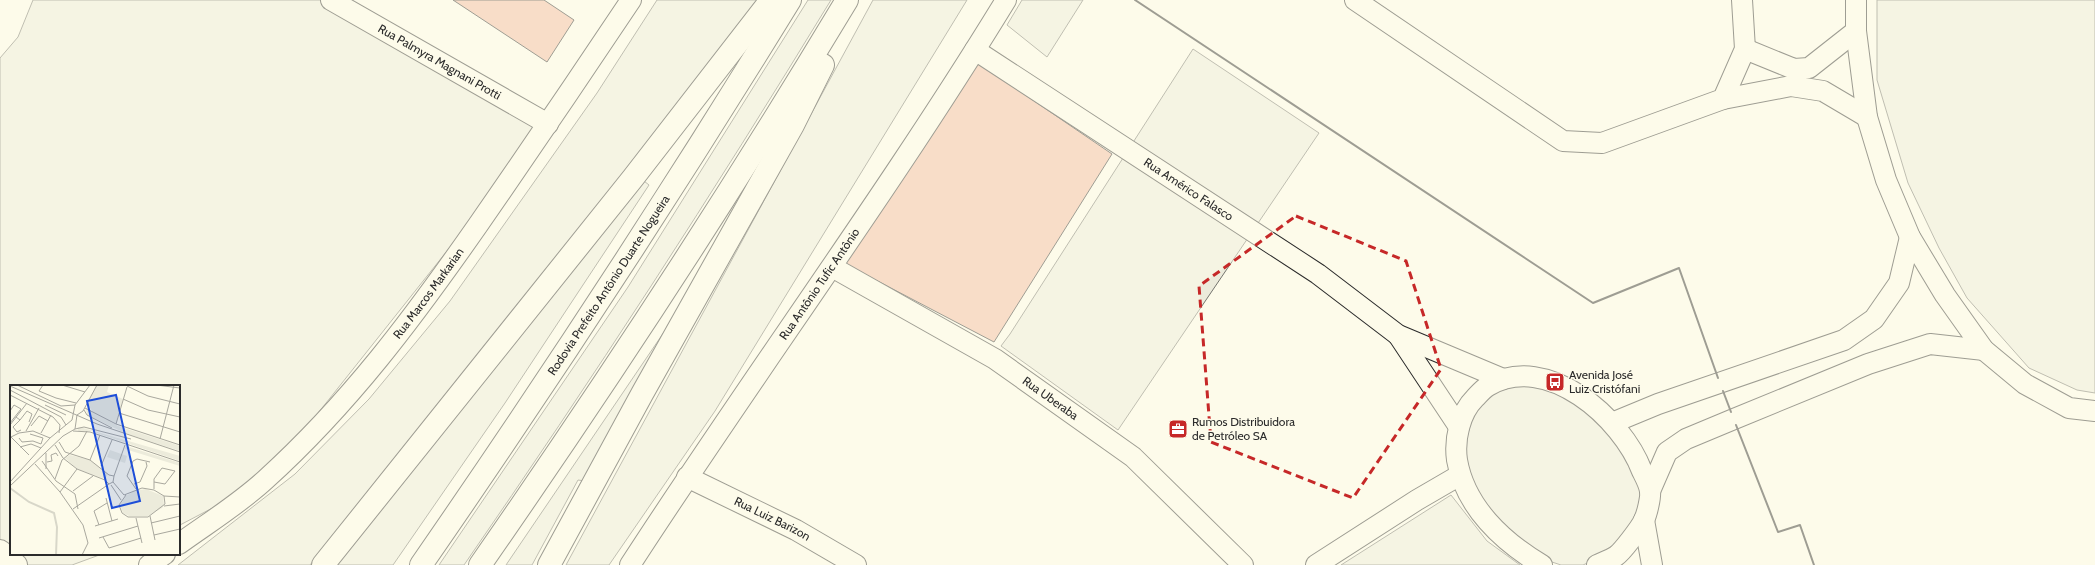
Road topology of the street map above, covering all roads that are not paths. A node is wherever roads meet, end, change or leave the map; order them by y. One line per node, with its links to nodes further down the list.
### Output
1 (331, 0): 11 (street, Rua Palmyra Magnani Protti)
2 (631, 0): 18 (street, Rua Marcos Markarian)
3 (770, 0): 38 (main road)
4 (790, 0): 39 (main road, Rodovia Prefeito Antônio Duarte Nogueira)
5 (846, 0): 40 (main road)
6 (855, 0): 41 (main road)
7 (1006, 0): 14 (street, Rua Antônio Tufic Antônio)
8 (1356, 0): 16 (street)
9 (1742, 0): 13 (street)
10 (1856, 0): 12 (street)
11 (361, 7): 18 (street, Rua Palmyra Magnani Protti)
12 (1856, 31): 15 (street); 17 (street)
13 (1745, 49): 15 (street); 16 (street)
14 (975, 50): 20 (street, Rua Antônio Tufic Antônio); 21 (street, Rua Américo Falasco)
15 (1792, 77): 16 (street); 17 (street)
16 (1723, 99)
17 (1867, 117): 19 (street)
18 (548, 124): 33 (street, Rua Marcos Markarian)
19 (1910, 237): 22 (street); 23 (street)
20 (832, 267): 30 (street, Rua Antônio Tufic Antônio); 44 (street, Rua Uberaba)
21 (1398, 335): 25 (street, Rua Américo Falasco); 28 (street, Rua Américo Falasco)
22 (1827, 346): 24 (street); 27 (street)
23 (1984, 350): 24 (street); 26 (street)
24 (1837, 376): 31 (street)
25 (1503, 379): 27 (street); 28 (street)
26 (2095, 412)
27 (1612, 423): 31 (street)
28 (1459, 427): 29 (street)
29 (1460, 475): 45 (street); 46 (street)
30 (687, 477): 42 (street, Rua Antônio Tufic Antônio); 43 (street, Rua Luiz Barizon)
31 (1650, 491): 32 (street)
32 (1644, 520): 47 (street); 48 (street)
33 (180, 543)
34 (0, 551): 36 (main road)
35 (164, 555): 37 (street)
36 (16, 565)
37 (149, 565)
38 (323, 565)
39 (421, 565)
40 (480, 565)
41 (549, 565)
42 (630, 565)
43 (856, 565)
44 (1243, 565)
45 (1316, 565)
46 (1542, 565)
47 (1596, 565)
48 (1652, 565)

